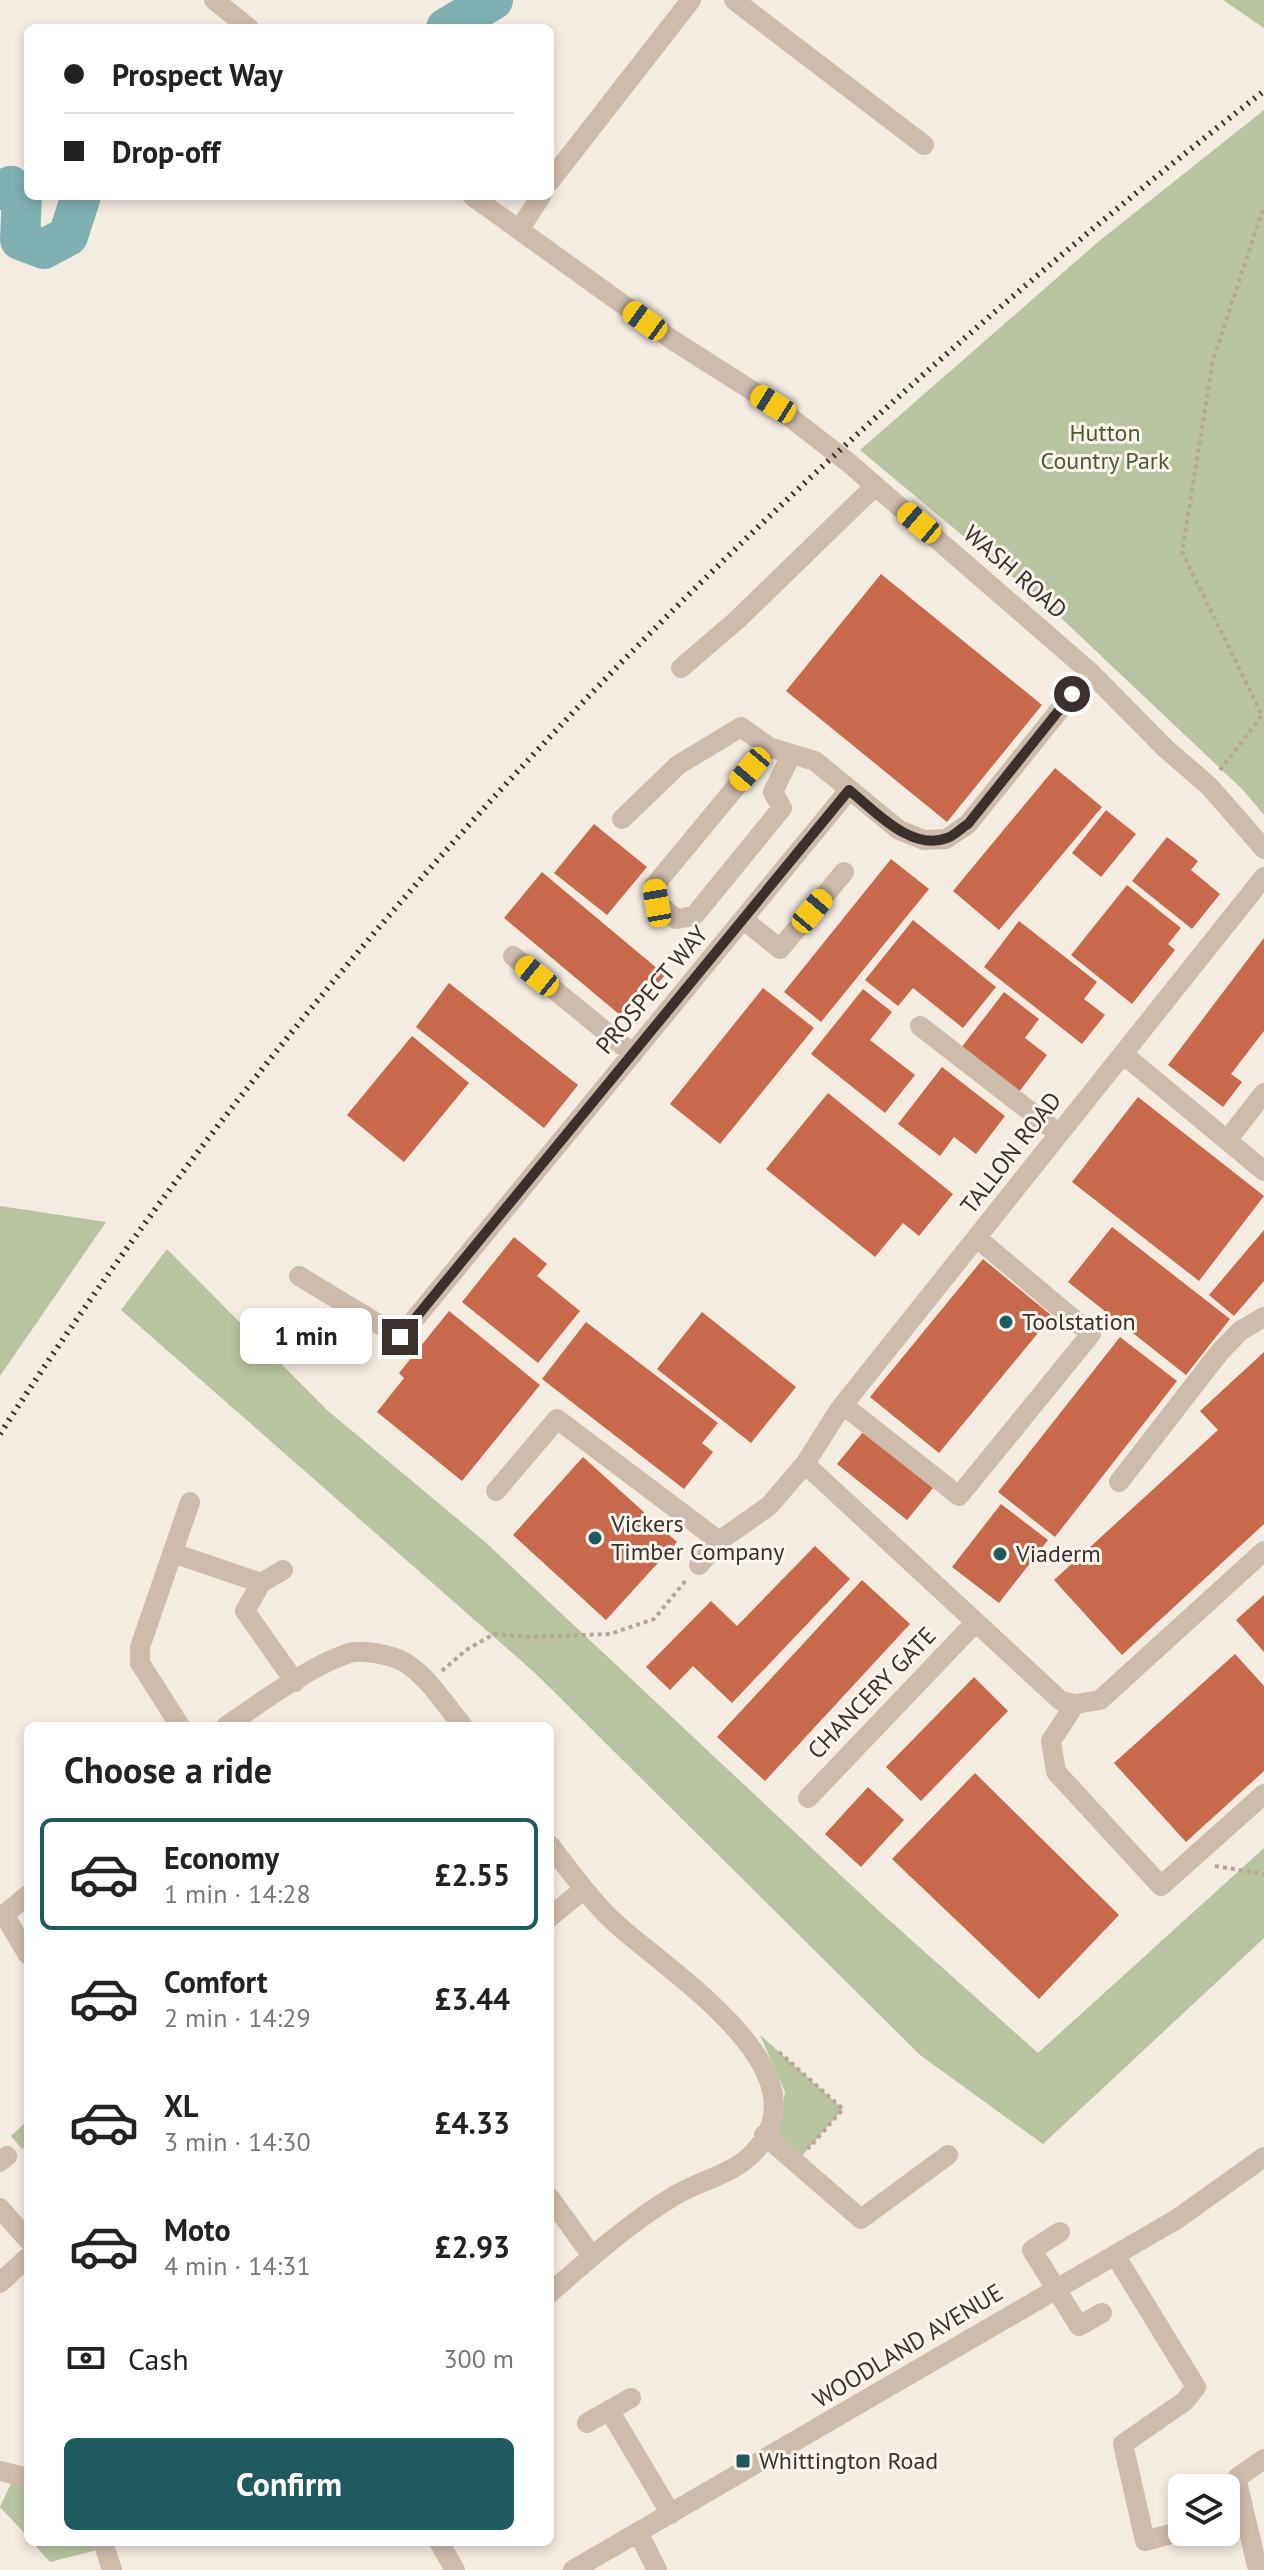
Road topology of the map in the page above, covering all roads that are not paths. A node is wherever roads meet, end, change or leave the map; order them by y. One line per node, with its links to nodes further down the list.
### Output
1 (214, 0): 4 (street)
2 (691, 0): 6 (street)
3 (734, 0): 5 (street)
4 (244, 24)
5 (924, 145)
6 (554, 176)
7 (478, 200): 9 (street, WASH ROAD)
8 (538, 200): 9 (street)
9 (519, 230): 10 (street, WASH ROAD)
10 (875, 486): 11 (street); 12 (street, WASH ROAD)
11 (681, 668)
12 (1090, 672): 15 (street); 17 (street, WASH ROAD)
13 (769, 747): 14 (street); 14 (street); 16 (street)
14 (791, 755): 15 (street)
15 (849, 790): 20 (street, PROSPECT WAY)
16 (622, 819)
17 (1264, 849)
18 (844, 872): 20 (street)
19 (1264, 877): 24 (street, TALLON ROAD)
20 (744, 920): 23 (street, PROSPECT WAY)
21 (513, 956): 23 (street)
22 (920, 1026): 26 (street)
23 (633, 1054): 30 (street, PROSPECT WAY)
24 (1123, 1054): 26 (street, TALLON ROAD); 27 (street)
25 (1264, 1093): 27 (street)
26 (1058, 1133): 29 (street, TALLON ROAD)
27 (1228, 1139): 28 (street)
28 (1264, 1171)
29 (977, 1238): 32 (street, TALLON ROAD); 32 (street)
30 (299, 1276)
31 (1264, 1317): 34 (street)
32 (843, 1405): 33 (street, TALLON ROAD)
33 (805, 1464): 37 (street, TALLON ROAD); 43 (street)
34 (1119, 1482)
35 (496, 1491): 37 (street)
36 (190, 1502): 39 (street)
37 (719, 1541): 40 (street, TALLON ROAD)
38 (1264, 1551): 45 (street)
39 (173, 1553): 42 (street); 46 (street)
40 (699, 1565)
41 (283, 1570): 42 (street)
42 (261, 1583): 44 (street)
43 (974, 1624): 45 (street); 50 (street, CHANCERY GATE)
44 (295, 1682): 47 (street); 48 (street)
45 (1075, 1704): 49 (street)
46 (177, 1722)
47 (232, 1722)
48 (460, 1722)
49 (1264, 1794)
50 (808, 1798)
51 (554, 1850): 52 (street)
52 (584, 1889): 54 (street); 57 (street)
53 (24, 1898): 55 (street)
54 (554, 1914)
55 (2, 1917): 56 (street)
56 (24, 1949)
57 (764, 2135): 58 (street); 65 (street)
58 (948, 2155)
59 (1264, 2157): 64 (street, WOODLAND AVENUE)
60 (554, 2204): 65 (street)
61 (0, 2208): 63 (street)
62 (1060, 2232): 68 (street)
63 (24, 2235)
64 (1115, 2255): 68 (street, WOODLAND AVENUE); 79 (street)
65 (592, 2256): 69 (street)
66 (24, 2261): 67 (street)
67 (0, 2283)
68 (1055, 2288): 70 (street); 77 (street, WOODLAND AVENUE)
69 (554, 2289)
70 (1102, 2313)
71 (631, 2398): 72 (street)
72 (609, 2410): 73 (street); 77 (street)
73 (587, 2423)
74 (1264, 2459): 86 (street)
75 (0, 2471): 76 (street)
76 (24, 2477)
77 (671, 2514): 78 (street, WOODLAND AVENUE)
78 (638, 2532): 84 (street, WOODLAND AVENUE); 85 (street)
79 (1168, 2535)
80 (104, 2546): 82 (street)
81 (441, 2546): 83 (street)
82 (112, 2570)
83 (455, 2570)
84 (573, 2570)
85 (657, 2570)
86 (1258, 2570)

